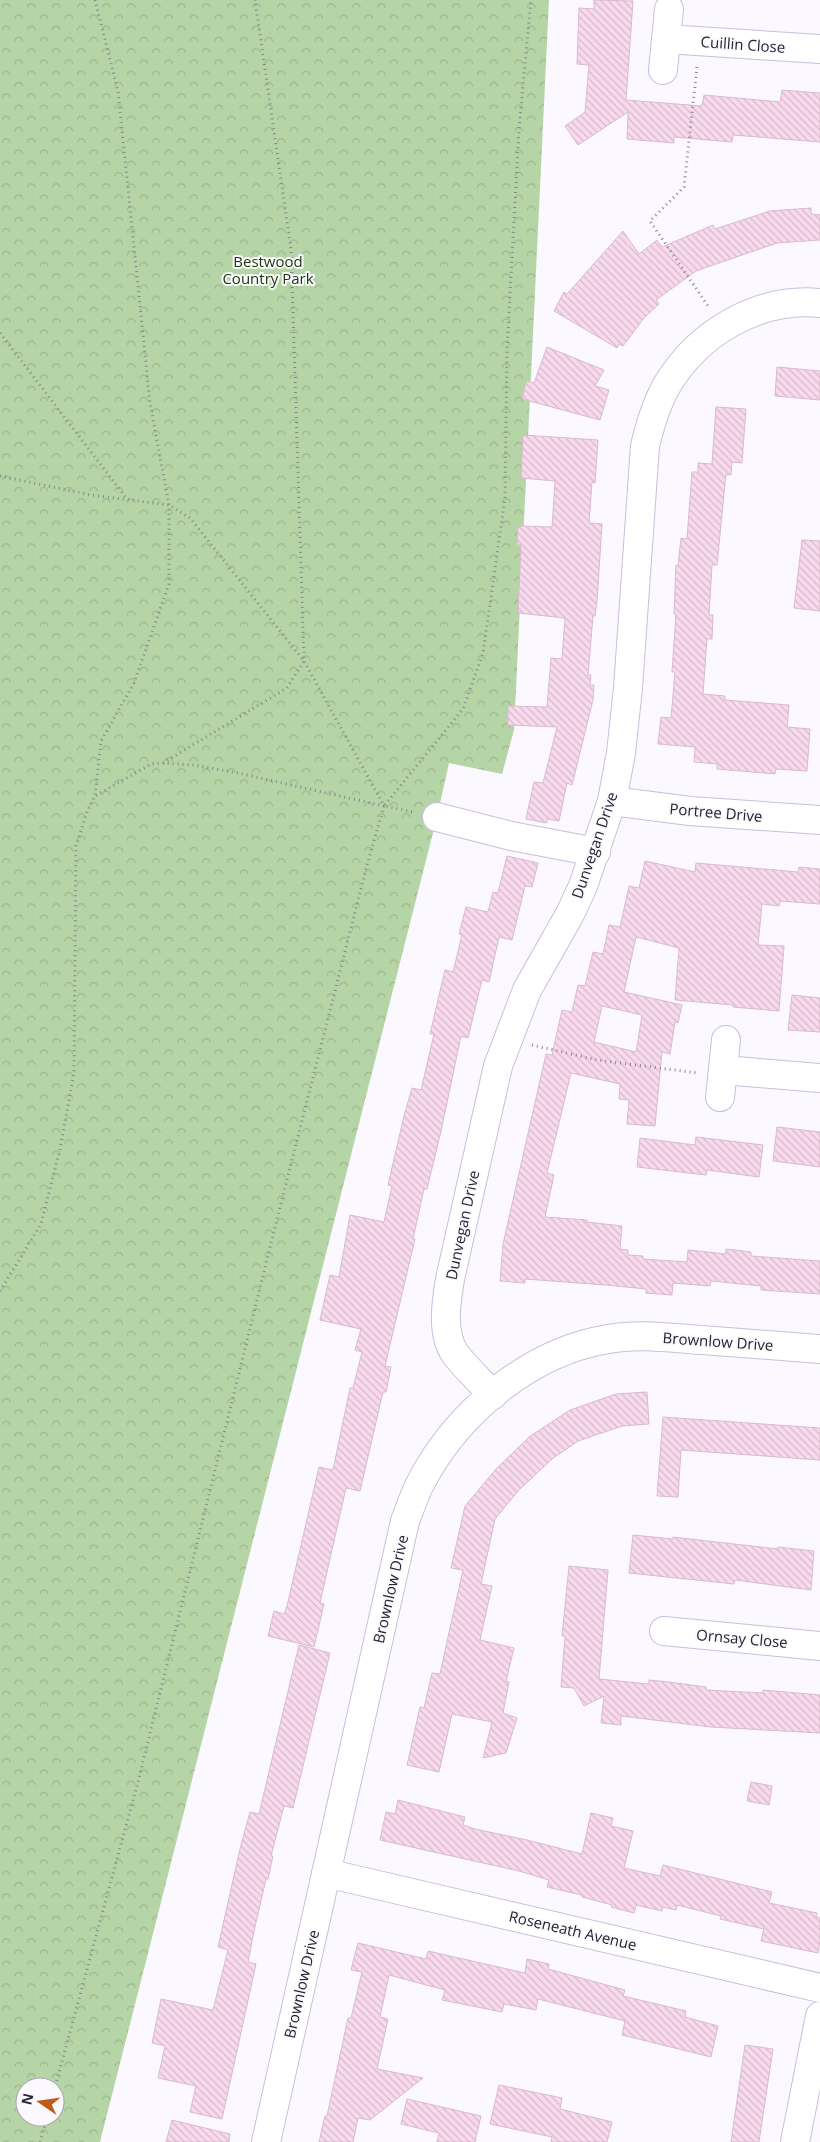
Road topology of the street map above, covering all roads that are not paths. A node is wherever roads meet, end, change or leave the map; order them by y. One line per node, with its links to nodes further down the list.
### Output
1 (669, 10): 2 (street)
2 (666, 39): 3 (street, Cuillin Close); 4 (street)
3 (820, 50)
4 (663, 70)
5 (820, 302): 6 (street, Dunvegan Drive)
6 (612, 800): 8 (street, Portree Drive); 9 (street, Dunvegan Drive)
7 (437, 817): 9 (street)
8 (820, 820)
9 (596, 852): 15 (street, Dunvegan Drive)
10 (726, 1040): 11 (street)
11 (723, 1070): 12 (street); 13 (street)
12 (820, 1078)
13 (720, 1097)
14 (820, 1349): 15 (street, Brownlow Drive)
15 (493, 1395): 18 (street, Brownlow Drive)
16 (664, 1631): 17 (street, Ornsay Close)
17 (820, 1646)
18 (326, 1873): 19 (street, Roseneath Avenue); 21 (street, Brownlow Drive)
19 (820, 1988)
20 (820, 2016): 22 (street)
21 (266, 2142)
22 (795, 2142)

